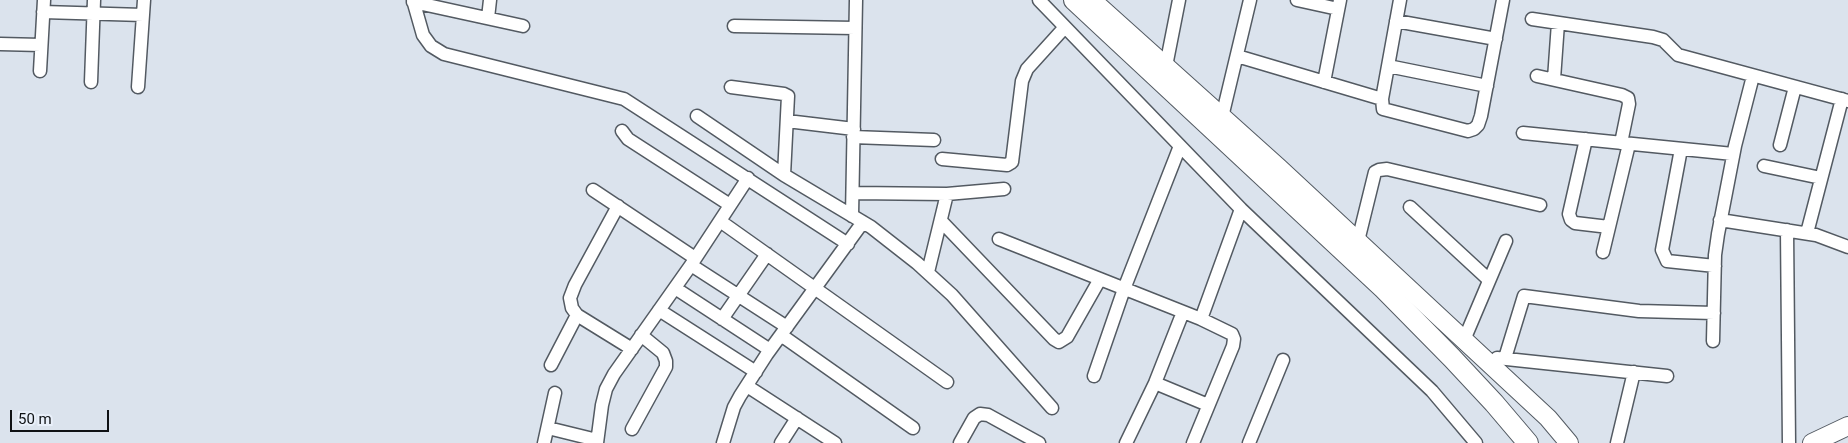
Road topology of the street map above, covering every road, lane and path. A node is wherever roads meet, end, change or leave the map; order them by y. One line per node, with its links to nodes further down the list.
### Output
1 (144, 0): 16 (street)
2 (490, 0): 17 (street)
3 (856, 0): 24 (street)
4 (1039, 0): 23 (street)
5 (1074, 0): 135 (main road)
6 (1179, 0): 29 (street)
7 (1250, 0): 28 (street)
8 (1297, 0): 13 (street)
9 (1400, 0): 19 (street)
10 (1503, 0): 25 (street)
11 (413, 1): 17 (street); 59 (street)
12 (1097, 2): 29 (street)
13 (1339, 4): 36 (street)
14 (43, 6): 15 (street); 27 (street)
15 (94, 6): 16 (street); 35 (street)
16 (143, 15): 38 (street)
17 (488, 18): 21 (street)
18 (1532, 19): 20 (street)
19 (1396, 21): 25 (street); 30 (street)
20 (1558, 23): 33 (street); 34 (street)
21 (523, 26)
22 (734, 26): 24 (street)
23 (1065, 27): 53 (street); 56 (street)
24 (855, 28): 47 (street)
25 (1496, 38): 37 (street)
26 (0, 44): 27 (street)
27 (41, 45): 31 (street)
28 (1237, 56): 36 (street); 44 (street)
29 (1166, 66): 44 (street)
30 (1388, 66): 37 (street); 41 (street)
31 (40, 71)
32 (1537, 76): 34 (street)
33 (1753, 76): 40 (street); 55 (street)
34 (1554, 79): 51 (street)
35 (91, 82)
36 (1324, 82): 41 (street)
37 (1487, 86): 41 (street)
38 (138, 87)
39 (731, 87): 45 (street)
40 (1795, 87): 42 (street); 52 (street)
41 (1382, 99)
42 (1845, 100): 60 (street)
43 (697, 116): 58 (street)
44 (1222, 117): 78 (street)
45 (787, 121): 47 (street); 58 (street)
46 (622, 131): 65 (street)
47 (854, 133): 50 (street); 63 (street)
48 (1523, 133): 49 (street)
49 (1586, 139): 51 (street); 74 (street)
50 (934, 140)
51 (1625, 143): 54 (street); 74 (street)
52 (1780, 145)
53 (1180, 146): 69 (street); 91 (street)
54 (1682, 149): 55 (street); 85 (street)
55 (1734, 154): 72 (street)
56 (942, 159)
57 (1764, 166): 60 (street)
58 (784, 175): 70 (street)
59 (748, 178): 65 (street); 80 (street)
60 (1821, 178): 76 (street)
61 (1004, 189): 64 (street)
62 (594, 190): 66 (street)
63 (852, 193): 64 (street); 70 (street)
64 (948, 194): 71 (street)
65 (730, 205): 73 (street)
66 (618, 206): 84 (street); 96 (street)
67 (1540, 206): 78 (street)
68 (1410, 208): 88 (street)
69 (1241, 209): 98 (street); 134 (street)
70 (858, 219): 80 (street); 86 (street)
71 (941, 220): 86 (street); 87 (street)
72 (1720, 220): 75 (street); 85 (street)
73 (720, 221): 83 (street); 84 (street)
74 (1609, 227): 82 (street)
75 (1787, 230): 76 (street); 138 (street)
76 (1807, 233): 81 (street)
77 (999, 239): 87 (street)
78 (1358, 241): 101 (street)
79 (1506, 241): 88 (street)
80 (848, 244): 90 (street)
81 (1848, 247)
82 (1603, 252)
83 (767, 254): 90 (street); 92 (street)
84 (693, 262): 89 (street); 92 (street)
85 (1715, 266): 95 (street)
86 (928, 272): 118 (street)
87 (1100, 279): 91 (street)
88 (1489, 280): 101 (street)
89 (675, 288): 93 (street); 97 (street)
90 (815, 288): 99 (street); 113 (street)
91 (1124, 289): 94 (street); 111 (street)
92 (738, 296): 97 (street); 99 (street)
93 (659, 310): 100 (street); 109 (street)
94 (1183, 312): 98 (street); 114 (street)
95 (1714, 314): 102 (street); 106 (street)
96 (577, 315): 103 (street); 108 (street)
97 (722, 319): 104 (street)
98 (1201, 319): 117 (street)
99 (784, 331): 104 (street); 122 (street)
100 (641, 336): 103 (street); 123 (street)
101 (1464, 340): 105 (street)
102 (1713, 341)
103 (632, 349): 124 (street)
104 (770, 350): 109 (street)
105 (1482, 356): 106 (street); 136 (street)
106 (1505, 358): 110 (street)
107 (1283, 360): 133 (street)
108 (551, 365)
109 (756, 372): 115 (street)
110 (1634, 372): 112 (street); 137 (street)
111 (1094, 376)
112 (1667, 376)
113 (947, 382)
114 (1155, 383): 117 (street); 131 (street)
115 (747, 386): 119 (street); 126 (street)
116 (555, 393): 121 (street)
117 (1208, 405): 132 (street)
118 (1052, 408)
119 (796, 418): 127 (street); 128 (street)
120 (1848, 426): 139 (street)
121 (548, 428): 124 (street); 125 (street)
122 (913, 428)
123 (632, 429)
124 (597, 442)
125 (544, 443)
126 (723, 443)
127 (781, 443)
128 (835, 443)
129 (960, 443): 130 (street)
130 (1039, 443)
131 (1126, 443)
132 (1192, 443)
133 (1249, 443)
134 (1476, 443)
135 (1528, 443)
136 (1569, 443)
137 (1617, 443)
138 (1789, 443)
139 (1812, 443)

